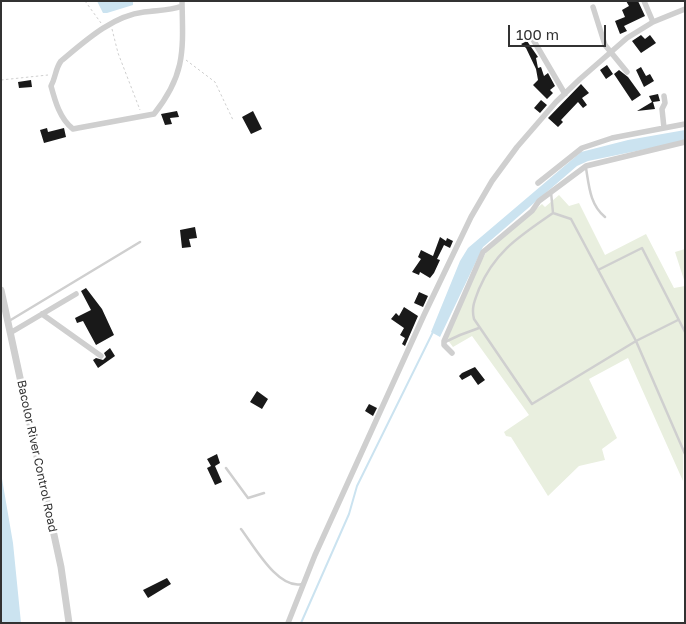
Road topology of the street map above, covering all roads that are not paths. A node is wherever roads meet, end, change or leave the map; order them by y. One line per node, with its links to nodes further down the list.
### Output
1 (644, 1): 5 (street)
2 (182, 4): 2 (street)
3 (593, 7): 7 (street)
4 (685, 9): 5 (street)
5 (653, 22): 7 (street)
6 (531, 36): 9 (street)
7 (611, 53): 8 (street); 9 (street)
8 (627, 72)
9 (565, 94): 37 (street)
10 (664, 96): 12 (street)
11 (685, 124): 12 (street)
12 (664, 128): 15 (street)
13 (685, 142): 14 (street)
14 (586, 166): 16 (street); 18 (lane)
15 (538, 183)
16 (551, 191): 17 (lane); 30 (street)
17 (553, 213): 20 (lane); 26 (lane)
18 (605, 217)
19 (140, 242): 25 (lane)
20 (598, 270): 24 (lane); 29 (lane)
21 (1, 290): 25 (street, Bacolor River Control Road)
22 (76, 294): 23 (street)
23 (42, 314): 28 (street); 32 (street)
24 (678, 320): 27 (lane); 29 (lane)
25 (8, 322): 28 (street, Bacolor River Control Road)
26 (480, 328): 29 (lane); 30 (lane)
27 (685, 332)
28 (10, 333): 38 (street, Bacolor River Control Road)
29 (636, 341): 33 (lane)
30 (444, 343): 31 (street)
31 (452, 353)
32 (101, 356)
33 (685, 454)
34 (226, 468): 35 (lane)
35 (264, 493)
36 (241, 529): 37 (lane)
37 (303, 583): 39 (street)
38 (69, 623)
39 (288, 623)

